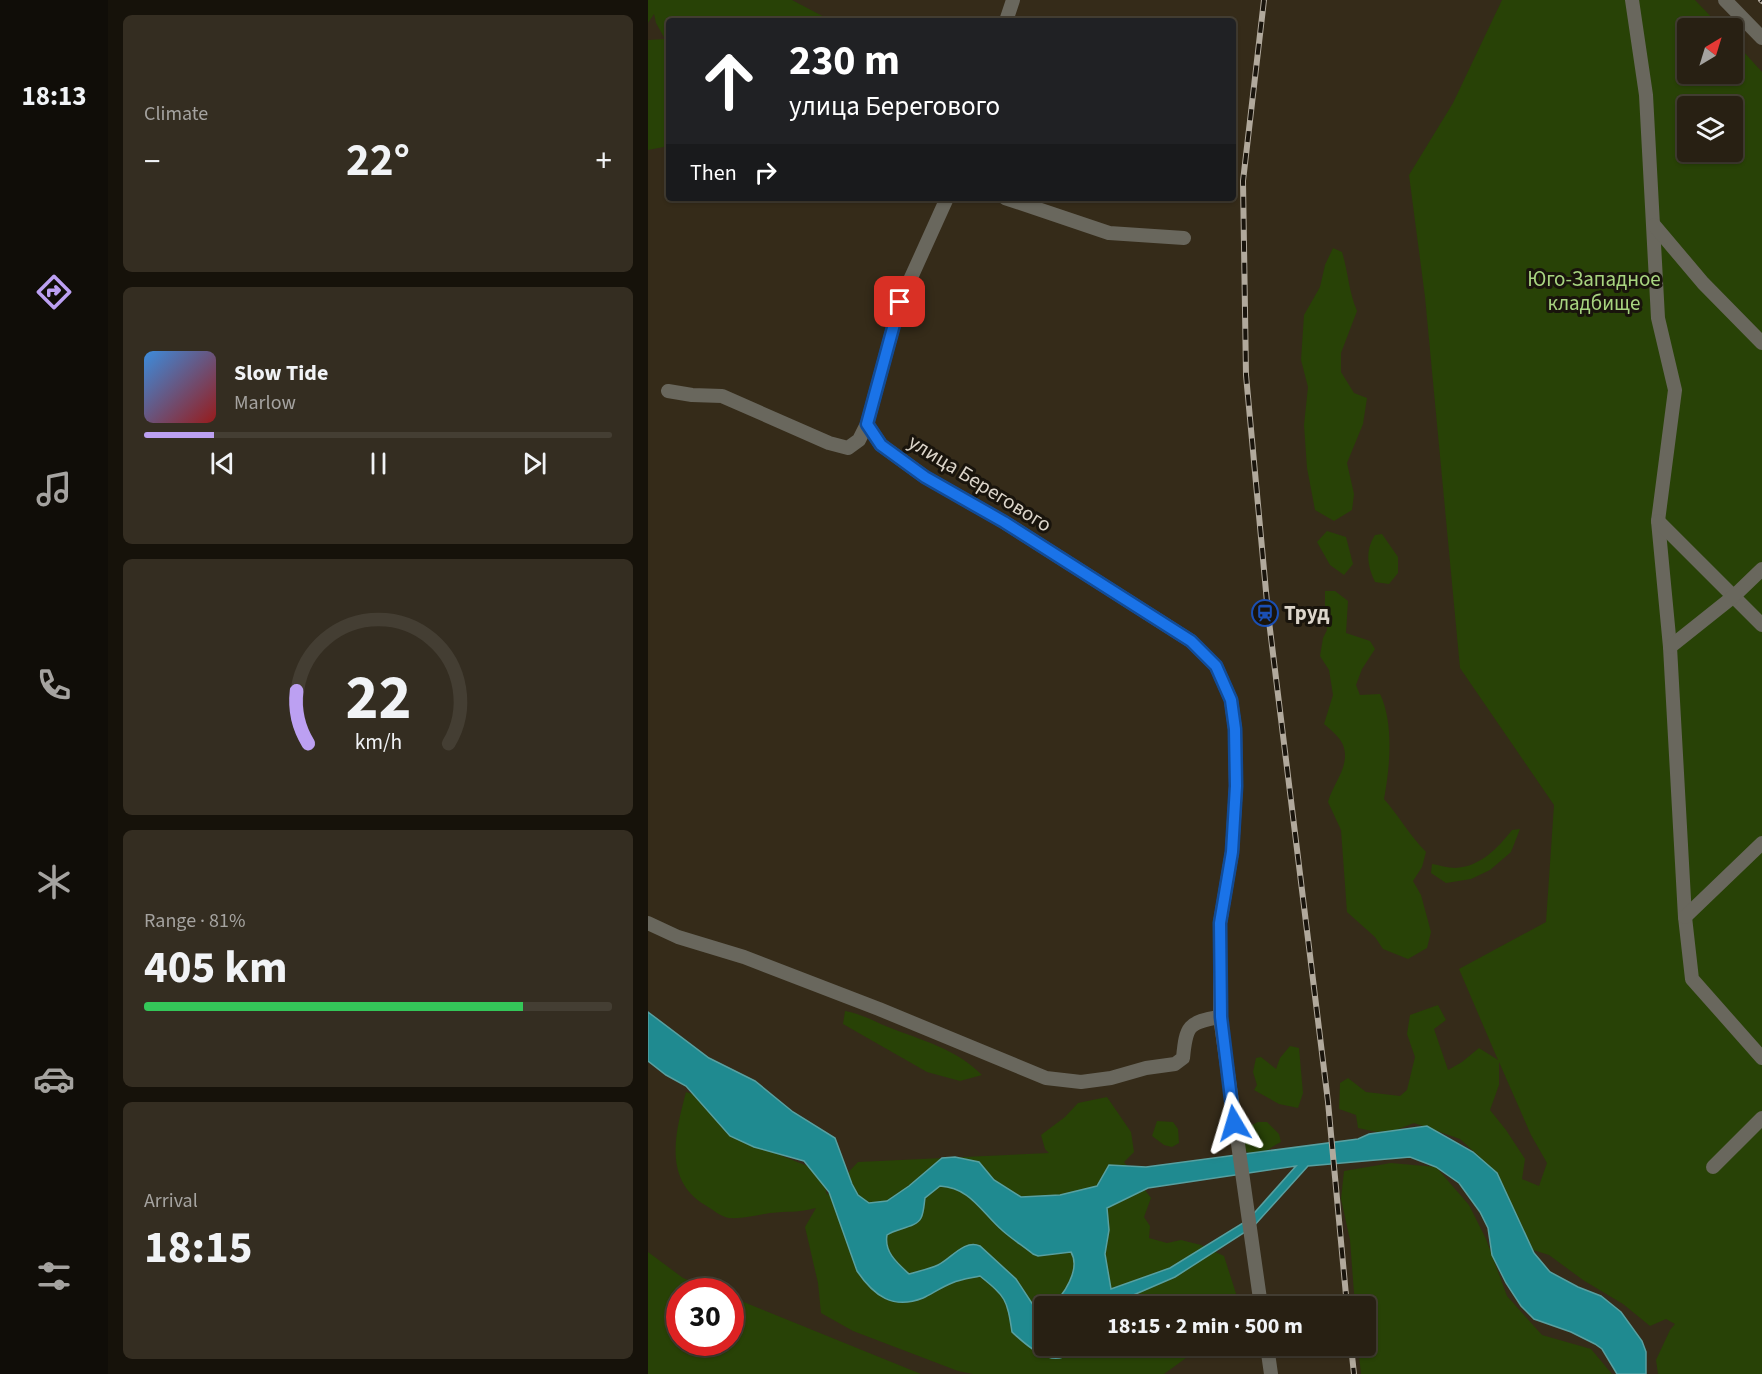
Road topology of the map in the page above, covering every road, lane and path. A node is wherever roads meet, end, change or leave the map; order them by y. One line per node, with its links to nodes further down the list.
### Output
1 (1013, 0): 4 (street)
2 (1632, 0): 8 (street)
3 (1725, 0): 5 (street)
4 (1007, 18)
5 (1762, 38)
6 (946, 201): 12 (street)
7 (1014, 201): 9 (street)
8 (1654, 225): 10 (street); 13 (street)
9 (1184, 238)
10 (1762, 343)
11 (668, 391): 12 (street)
12 (867, 424): 21 (street, улица Берегового)
13 (1658, 521): 15 (street); 17 (street)
14 (1762, 569): 15 (street)
15 (1734, 596): 16 (street); 17 (street)
16 (1762, 625)
17 (1670, 647): 19 (street)
18 (1762, 843): 19 (street)
19 (1685, 917): 22 (street)
20 (648, 923): 21 (street)
21 (1221, 1017): 25 (street)
22 (1762, 1058)
23 (1762, 1118): 24 (street)
24 (1713, 1167)
25 (1259, 1296)
26 (1268, 1356): 27 (street)
27 (1271, 1374)

